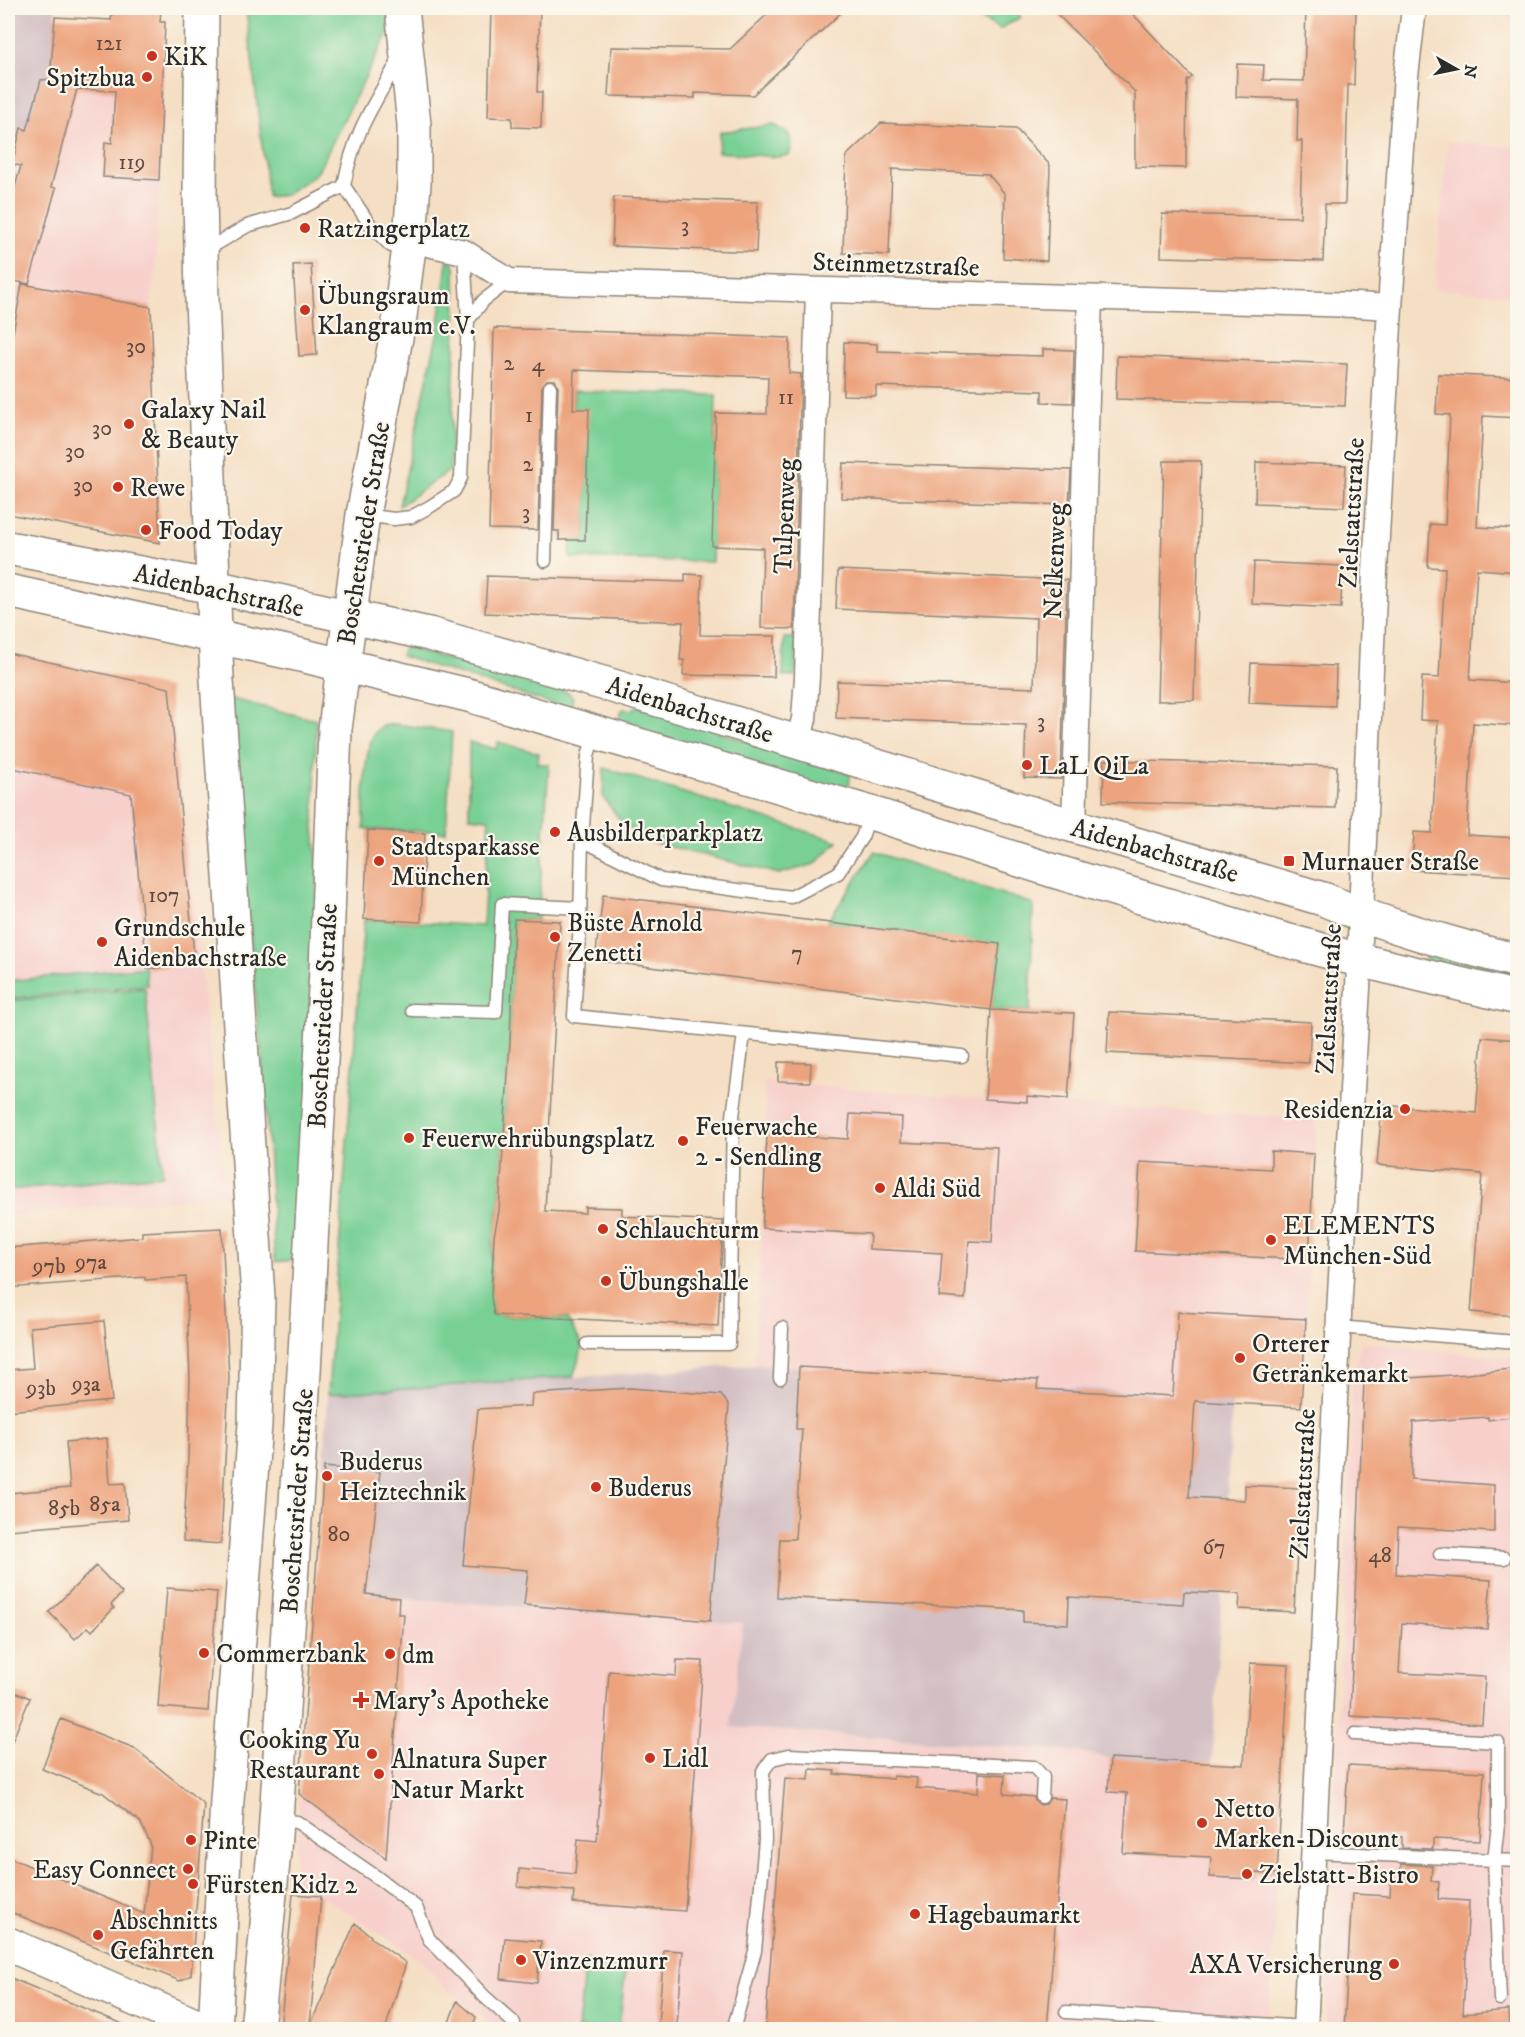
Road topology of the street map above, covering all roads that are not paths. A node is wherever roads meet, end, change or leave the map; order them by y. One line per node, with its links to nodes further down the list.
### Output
1 (202, 8): 18 (main road, Boschetsrieder Straße)
2 (402, 8): 6 (main road, Boschetsrieder Straße)
3 (1414, 8): 12 (street, Zielstattstraße)
4 (395, 67): 5 (lane)
5 (344, 186): 6 (lane); 7 (lane)
6 (401, 243): 8 (street); 15 (main road, Boschetsrieder Straße)
7 (213, 246)
8 (464, 252): 9 (street); 13 (lane)
9 (509, 282): 10 (street, Steinmetzstraße); 13 (lane)
10 (818, 291): 11 (street, Steinmetzstraße); 25 (street, Tulpenweg)
11 (1090, 298): 12 (street, Steinmetzstraße); 28 (street, Nelkenweg)
12 (1390, 307): 30 (street, Zielstattstraße)
13 (468, 320): 15 (lane)
14 (550, 387): 17 (lane)
15 (363, 515): 20 (main road, Boschetsrieder Straße)
16 (8, 548): 18 (main road, Aidenbachstraße)
17 (544, 561)
18 (214, 587): 20 (main road, Aidenbachstraße); 21 (main road, Boschetsrieder Straße)
19 (8, 591): 21 (main road, Aidenbachstraße)
20 (349, 617): 22 (main road, Boschetsrieder Straße); 23 (main road, Aidenbachstraße)
21 (216, 637): 22 (main road, Aidenbachstraße); 57 (main road, Boschetsrieder Straße)
22 (343, 665): 24 (main road, Aidenbachstraße); 47 (main road, Boschetsrieder Straße)
23 (606, 684): 24 (main road); 25 (main road, Aidenbachstraße)
24 (594, 731): 27 (main road, Aidenbachstraße); 29 (lane)
25 (798, 742): 26 (main road, Aidenbachstraße)
26 (885, 769): 27 (main road); 28 (main road, Aidenbachstraße)
27 (871, 813): 29 (lane); 32 (main road, Aidenbachstraße)
28 (1074, 826): 30 (main road, Aidenbachstraße)
29 (582, 840): 31 (lane)
30 (1361, 903): 32 (street, Zielstattstraße); 33 (main road)
31 (580, 908): 35 (lane); 36 (lane)
32 (1359, 960): 34 (main road); 38 (street, Zielstattstraße)
33 (1518, 961)
34 (1518, 998)
35 (412, 1010)
36 (744, 1034): 37 (lane); 41 (lane)
37 (962, 1056)
38 (1338, 1327): 40 (lane); 48 (street, Zielstattstraße)
39 (782, 1328): 42 (lane)
40 (1518, 1339)
41 (587, 1344)
42 (780, 1378)
43 (1440, 1554): 44 (lane)
44 (1504, 1558)
45 (1355, 1734): 49 (lane)
46 (1042, 1797): 59 (lane)
47 (276, 1820): 54 (lane); 58 (main road, Boschetsrieder Straße)
48 (1313, 1852): 49 (lane); 55 (street, Zielstattstraße)
49 (1494, 1860): 50 (lane); 52 (lane)
50 (1518, 1861)
51 (8, 1944): 56 (main road)
52 (1500, 1999)
53 (1066, 2012): 55 (lane)
54 (514, 2023)
55 (1305, 2028)
56 (206, 2030)
57 (215, 2030)
58 (257, 2030)
59 (733, 2030)

